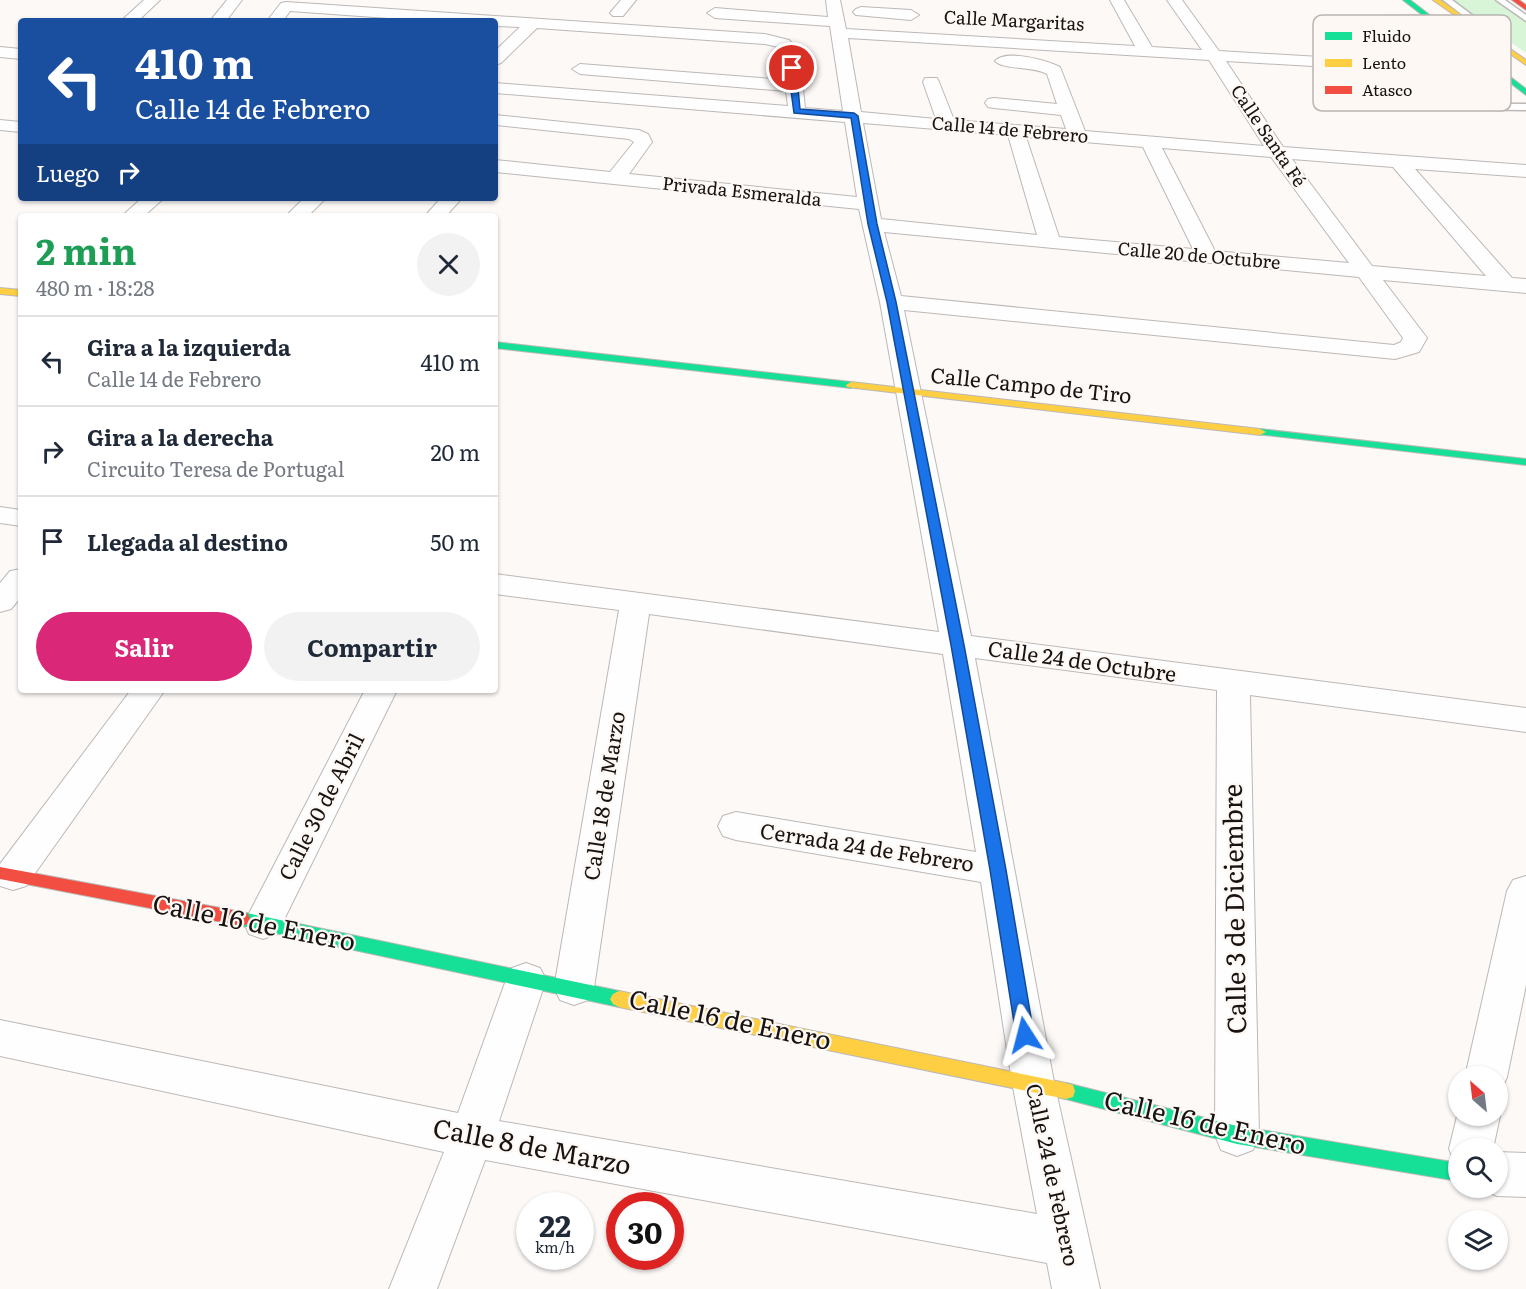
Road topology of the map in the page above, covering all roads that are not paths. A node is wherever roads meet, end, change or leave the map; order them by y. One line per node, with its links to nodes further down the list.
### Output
1 (153, 0): 21 (street)
2 (235, 0): 22 (street)
3 (629, 0): 15 (street)
4 (833, 0): 29 (street, Calle 24 de Febrero)
5 (1117, 0): 33 (street)
6 (1174, 0): 37 (street, Calle Santa Fé)
7 (1406, 0): 17 (main road)
8 (1436, 0): 18 (main road)
9 (1446, 0): 19 (lane)
10 (1500, 0): 25 (lane)
11 (1515, 0): 13 (main road)
12 (886, 7): 14 (street, Calle Margaritas); 20 (street, Calle Margaritas)
13 (1526, 8)
14 (861, 12)
15 (618, 13)
16 (715, 13): 29 (street)
17 (1424, 15)
18 (1457, 15)
19 (1467, 15)
20 (922, 16)
21 (132, 18)
22 (220, 18)
23 (277, 18): 24 (street)
24 (423, 18)
25 (1526, 19)
26 (498, 21): 27 (street)
27 (515, 22): 28 (street); 31 (street)
28 (533, 24): 30 (street); 39 (street)
29 (837, 27): 33 (street); 56 (street, Calle 24 de Febrero)
30 (613, 30): 43 (street); 46 (street)
31 (498, 38)
32 (1511, 46): 38 (lane)
33 (1145, 49): 37 (street)
34 (0, 52): 36 (street)
35 (1511, 52): 42 (main road)
36 (18, 54)
37 (1215, 56): 41 (street); 64 (street, Calle Santa Fé)
38 (1526, 56)
39 (498, 57)
40 (982, 60): 54 (street)
41 (1313, 62)
42 (1526, 63)
43 (580, 69): 46 (street); 48 (street)
44 (1511, 81): 49 (main road)
45 (932, 82): 58 (street)
46 (794, 86): 55 (street)
47 (502, 89): 48 (street, Calle 14 de Febrero); 51 (street)
48 (557, 93): 55 (street, Calle 14 de Febrero)
49 (1526, 93)
50 (994, 103): 54 (street)
51 (498, 107)
52 (1511, 107): 53 (lane)
53 (1526, 107)
54 (1068, 110): 62 (street)
55 (796, 111): 56 (street, Calle 14 de Febrero)
56 (854, 116): 58 (street, Calle 14 de Febrero); 75 (street, Calle 24 de Febrero)
57 (498, 121): 68 (street)
58 (947, 124): 61 (street, Calle 14 de Febrero)
59 (0, 125): 60 (street)
60 (18, 127)
61 (1015, 130): 62 (street, Calle 14 de Febrero); 76 (street)
62 (1078, 136): 63 (street, Calle 14 de Febrero)
63 (1150, 143): 64 (street, Calle 14 de Febrero); 77 (street)
64 (1277, 152): 65 (street, Calle 14 de Febrero); 78 (street, Calle Santa Fé)
65 (1400, 162): 67 (street, Calle 14 de Febrero); 79 (street)
66 (498, 166): 68 (street, Privada Esmeralda)
67 (1526, 171)
68 (615, 179): 75 (street, Privada Esmeralda)
69 (150, 201): 72 (street)
70 (313, 201): 73 (street)
71 (449, 201): 74 (street)
72 (136, 213)
73 (299, 213)
74 (438, 213)
75 (871, 214): 76 (street, Calle 20 de Octubre); 82 (street, Calle 24 de Febrero)
76 (1050, 243): 77 (street, Calle 20 de Octubre)
77 (1207, 257): 78 (street, Calle 20 de Octubre)
78 (1364, 271): 79 (street, Calle 20 de Octubre); 82 (street, Calle Santa Fé)
79 (1515, 285)
80 (0, 291): 81 (main road)
81 (18, 293)
82 (891, 302): 84 (street, Calle 24 de Febrero)
83 (498, 345): 84 (main road, Calle Campo de Tiro)
84 (908, 393): 85 (main road, Calle Campo de Tiro); 92 (street, Calle 24 de Febrero)
85 (1526, 462)
86 (0, 515): 87 (street)
87 (18, 518)
88 (18, 581): 90 (street)
89 (498, 584): 91 (street, Calle 24 de Octubre)
90 (0, 602)
91 (635, 603): 92 (street, Calle 24 de Octubre); 103 (street, Calle 18 de Marzo)
92 (957, 645): 93 (street, Calle 24 de Octubre); 98 (street, Calle 24 de Febrero)
93 (1233, 683): 96 (street, Calle 24 de Octubre); 107 (street, Calle 3 de Diciembre)
94 (147, 693): 99 (street)
95 (379, 693): 101 (street, Calle 30 de Abril)
96 (1526, 720)
97 (736, 826): 98 (street, Cerrada 24 de Febrero)
98 (998, 870): 106 (street, Calle 24 de Febrero)
99 (7, 874): 101 (main road, Calle 16 de Enero)
100 (1526, 891): 105 (street)
101 (263, 923): 102 (main road, Calle 16 de Enero)
102 (526, 980): 103 (main road, Calle 16 de Enero); 108 (street)
103 (574, 988): 106 (main road, Calle 16 de Enero)
104 (0, 1038): 108 (street, Calle 8 de Marzo)
105 (1488, 1066)
106 (1033, 1082): 107 (main road, Calle 16 de Enero); 112 (street, Calle 24 de Febrero)
107 (1237, 1135): 109 (main road, Calle 16 de Enero)
108 (472, 1137): 112 (street, Calle 8 de Marzo); 113 (street)
109 (1448, 1170)
110 (1508, 1174): 111 (street)
111 (1526, 1175)
112 (1067, 1243): 114 (street, Calle 24 de Febrero)
113 (413, 1289)
114 (1076, 1289)

